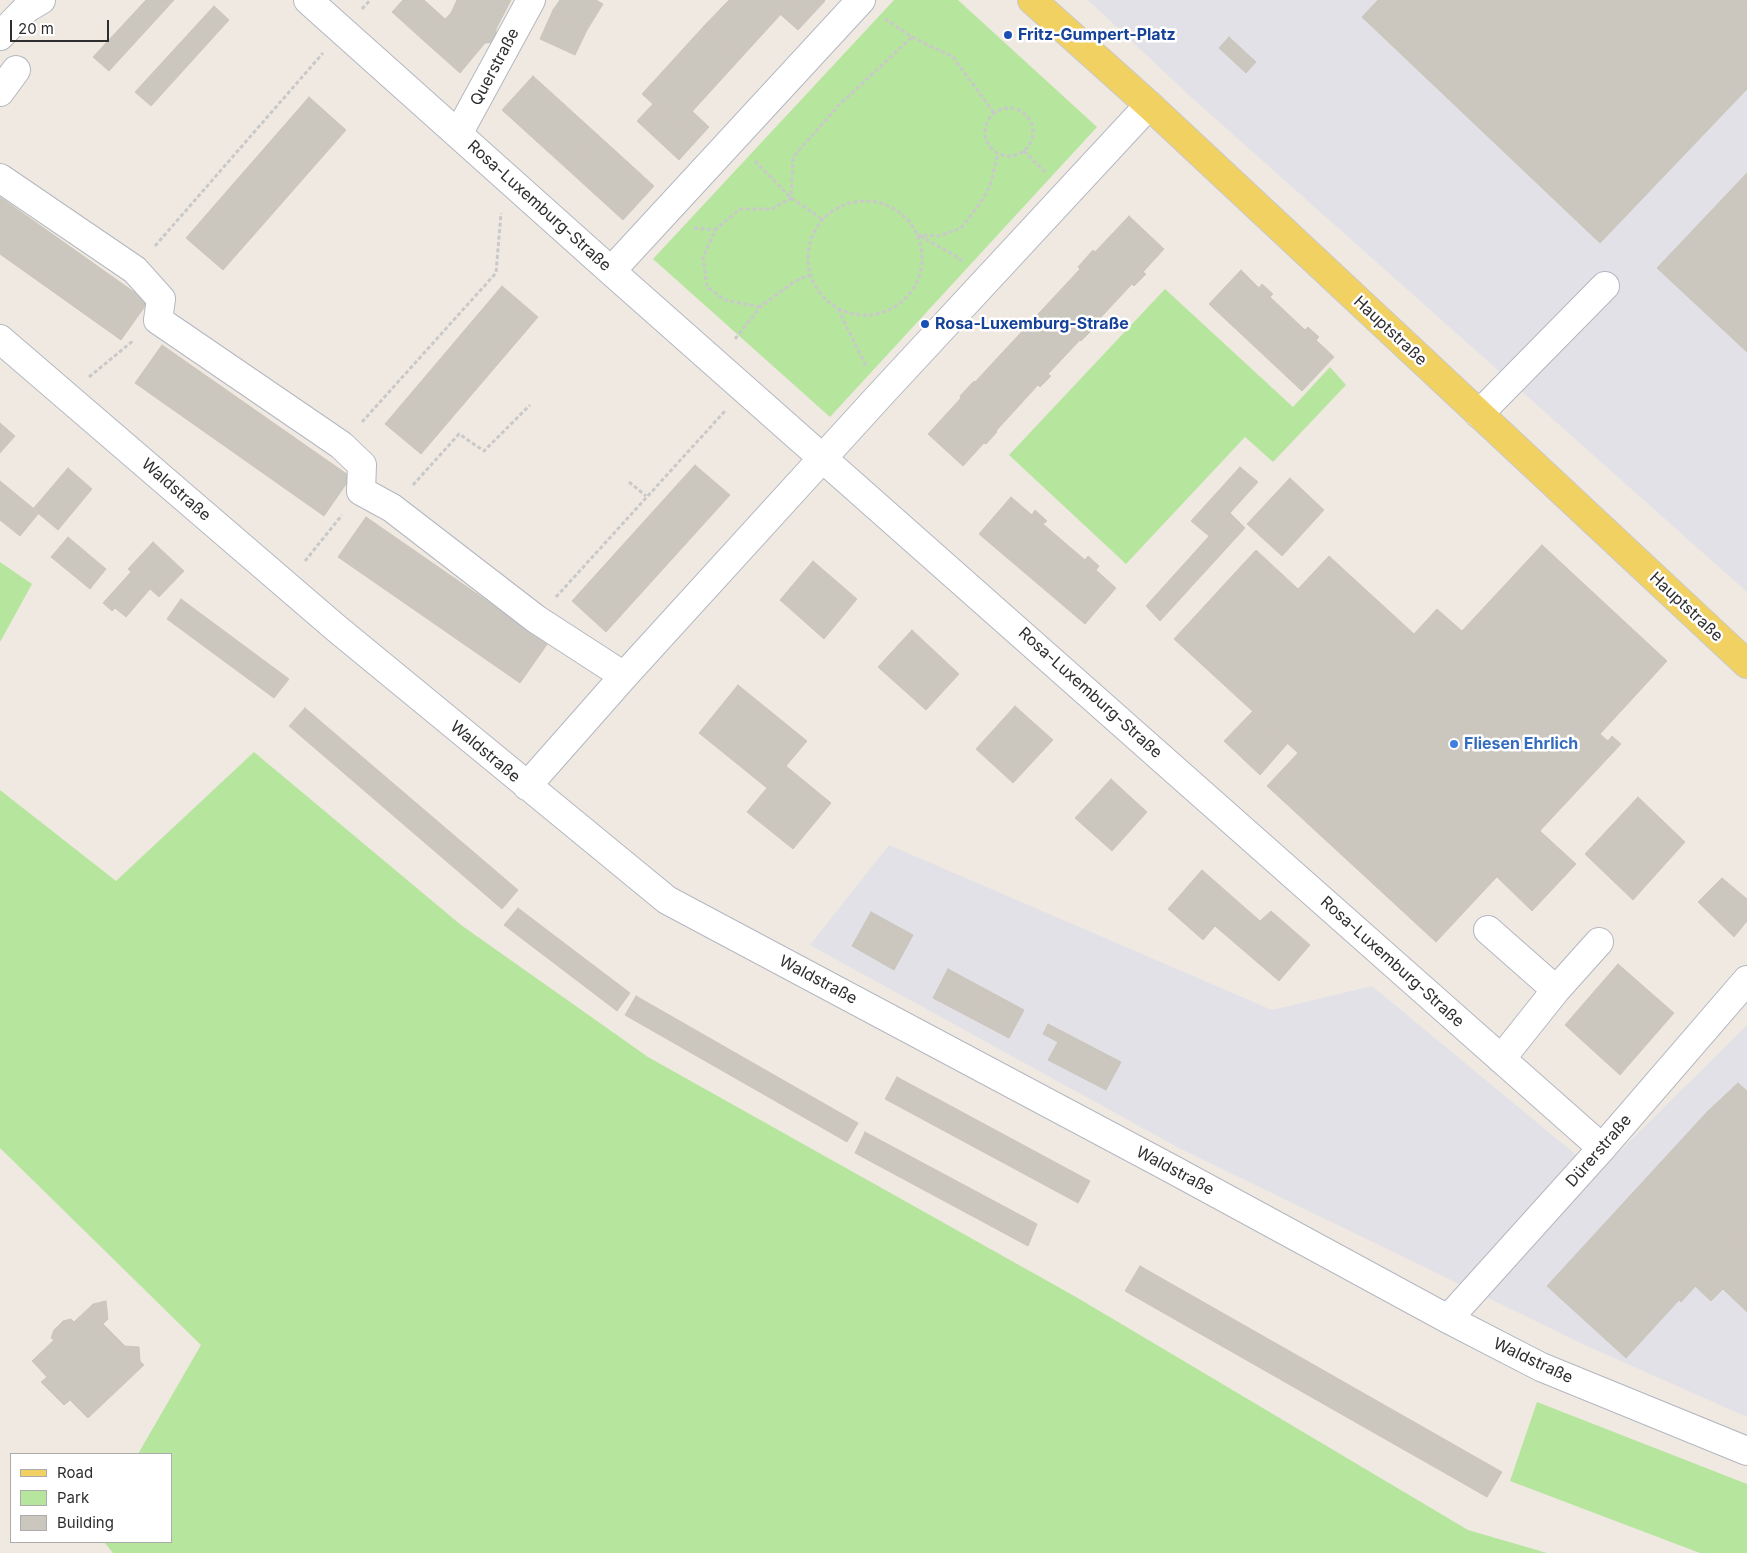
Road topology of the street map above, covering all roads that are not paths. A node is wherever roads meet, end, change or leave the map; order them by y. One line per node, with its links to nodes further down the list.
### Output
1 (41, 0): 6 (street)
2 (308, 0): 10 (street, Rosa-Luxemburg-Straße)
3 (531, 0): 10 (street, Querstraße)
4 (1032, 0): 9 (main road, Hauptstraße)
5 (861, 1): 12 (street)
6 (0, 36)
7 (16, 70): 8 (street)
8 (0, 92)
9 (1149, 105): 15 (main road, Hauptstraße); 16 (street)
10 (458, 134): 12 (street, Rosa-Luxemburg-Straße)
11 (0, 178): 18 (street)
12 (612, 271): 16 (street, Rosa-Luxemburg-Straße)
13 (1606, 286): 15 (street)
14 (0, 338): 19 (street, Waldstraße)
15 (1479, 414): 17 (main road, Hauptstraße)
16 (824, 458): 18 (street); 24 (street, Rosa-Luxemburg-Straße)
17 (1747, 664)
18 (624, 676): 19 (street)
19 (527, 786): 26 (street, Waldstraße)
20 (1488, 930): 23 (street)
21 (1599, 942): 23 (street)
22 (1747, 980): 25 (street, Dürerstraße)
23 (1556, 990): 24 (street)
24 (1500, 1059): 25 (street, Rosa-Luxemburg-Straße)
25 (1602, 1148): 26 (street, Dürerstraße)
26 (1448, 1319): 27 (street, Waldstraße)
27 (1747, 1451)

